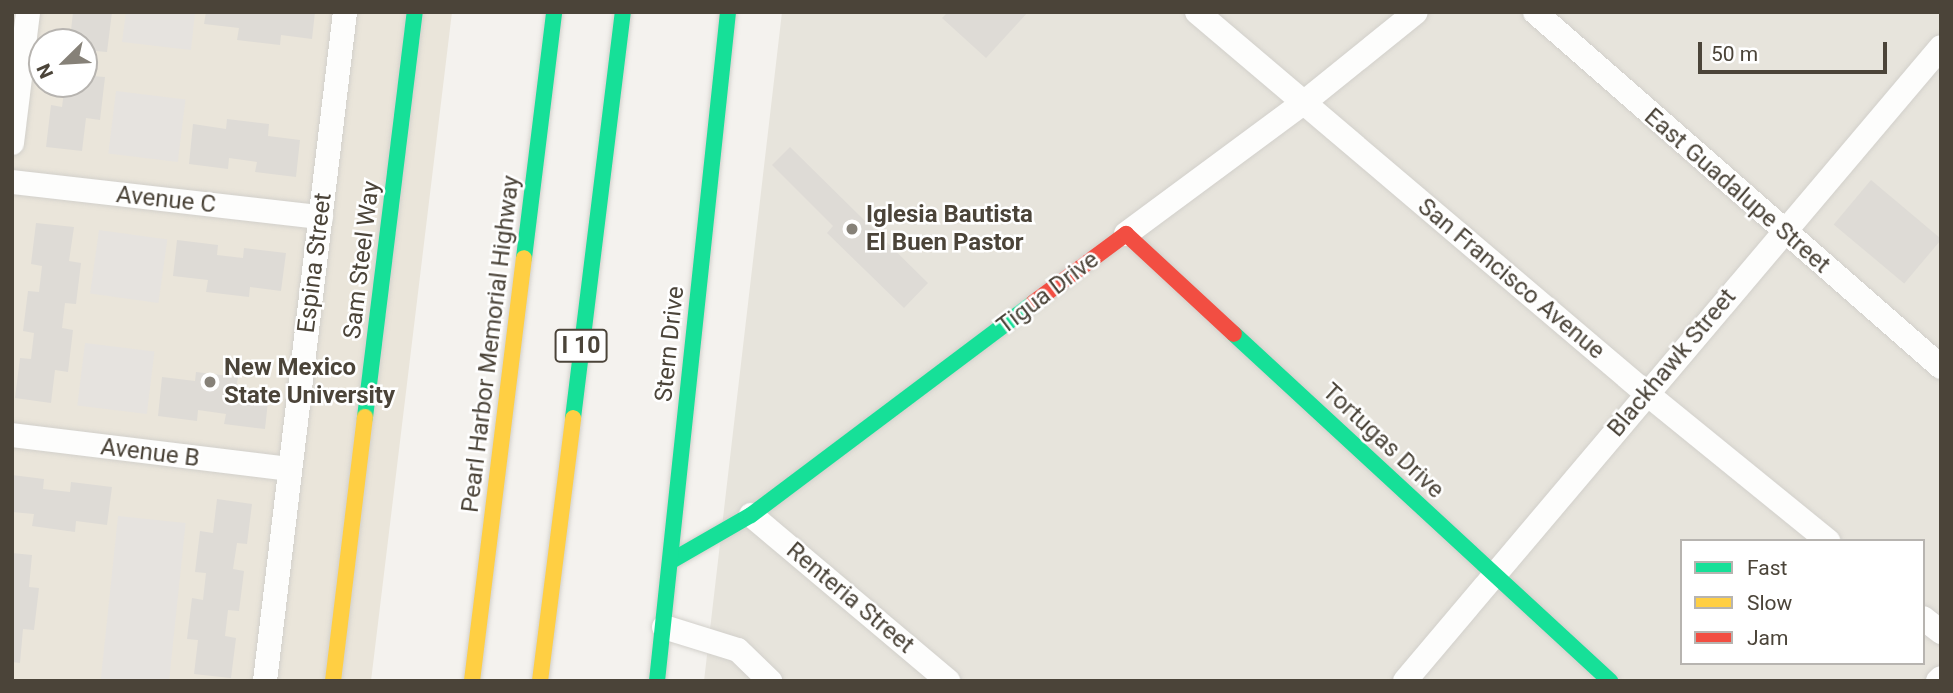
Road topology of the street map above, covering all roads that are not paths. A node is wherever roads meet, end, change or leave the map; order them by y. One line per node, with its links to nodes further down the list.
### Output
1 (28, 12): 12 (street)
2 (345, 12): 14 (street, Espina Street)
3 (415, 12): 29 (main road, Sam Steel Way)
4 (554, 12): 30 (main road, Pearl Harbor Memorial Highway)
5 (623, 12): 31 (main road, I 10)
6 (727, 12): 23 (main road, Stern Drive)
7 (1197, 12): 11 (street, San Francisco Avenue)
8 (1416, 12): 11 (street, Tigua Drive)
9 (1535, 12): 15 (street, East Guadalupe Street)
10 (1941, 47): 15 (street, Blackhawk Street)
11 (1302, 104): 16 (street, Tigua Drive); 18 (street, San Francisco Avenue)
12 (12, 143)
13 (12, 182): 14 (street, Avenue C)
14 (321, 217): 20 (street, Espina Street)
15 (1782, 232): 17 (street, East Guadalupe Street); 18 (street, Blackhawk Street)
16 (1126, 234): 21 (main road, Tigua Drive); 24 (main road, Tortugas Drive)
17 (1941, 367)
18 (1646, 393): 22 (street, San Francisco Avenue); 24 (street, Blackhawk Street)
19 (12, 435): 20 (street, Avenue B)
20 (289, 469): 28 (street, Espina Street)
21 (751, 515): 23 (main road, Tigua Drive); 34 (street, Renteria Street)
22 (1826, 539)
23 (671, 561): 26 (main road, Stern Drive)
24 (1496, 577): 35 (street, Blackhawk Street); 36 (main road, Tortugas Drive)
25 (1925, 620): 27 (street)
26 (664, 627): 32 (main road, Stern Drive); 33 (street)
27 (1941, 632)
28 (265, 681)
29 (333, 681)
30 (472, 681)
31 (540, 681)
32 (657, 681)
33 (770, 681)
34 (948, 681)
35 (1405, 681)
36 (1611, 681)

